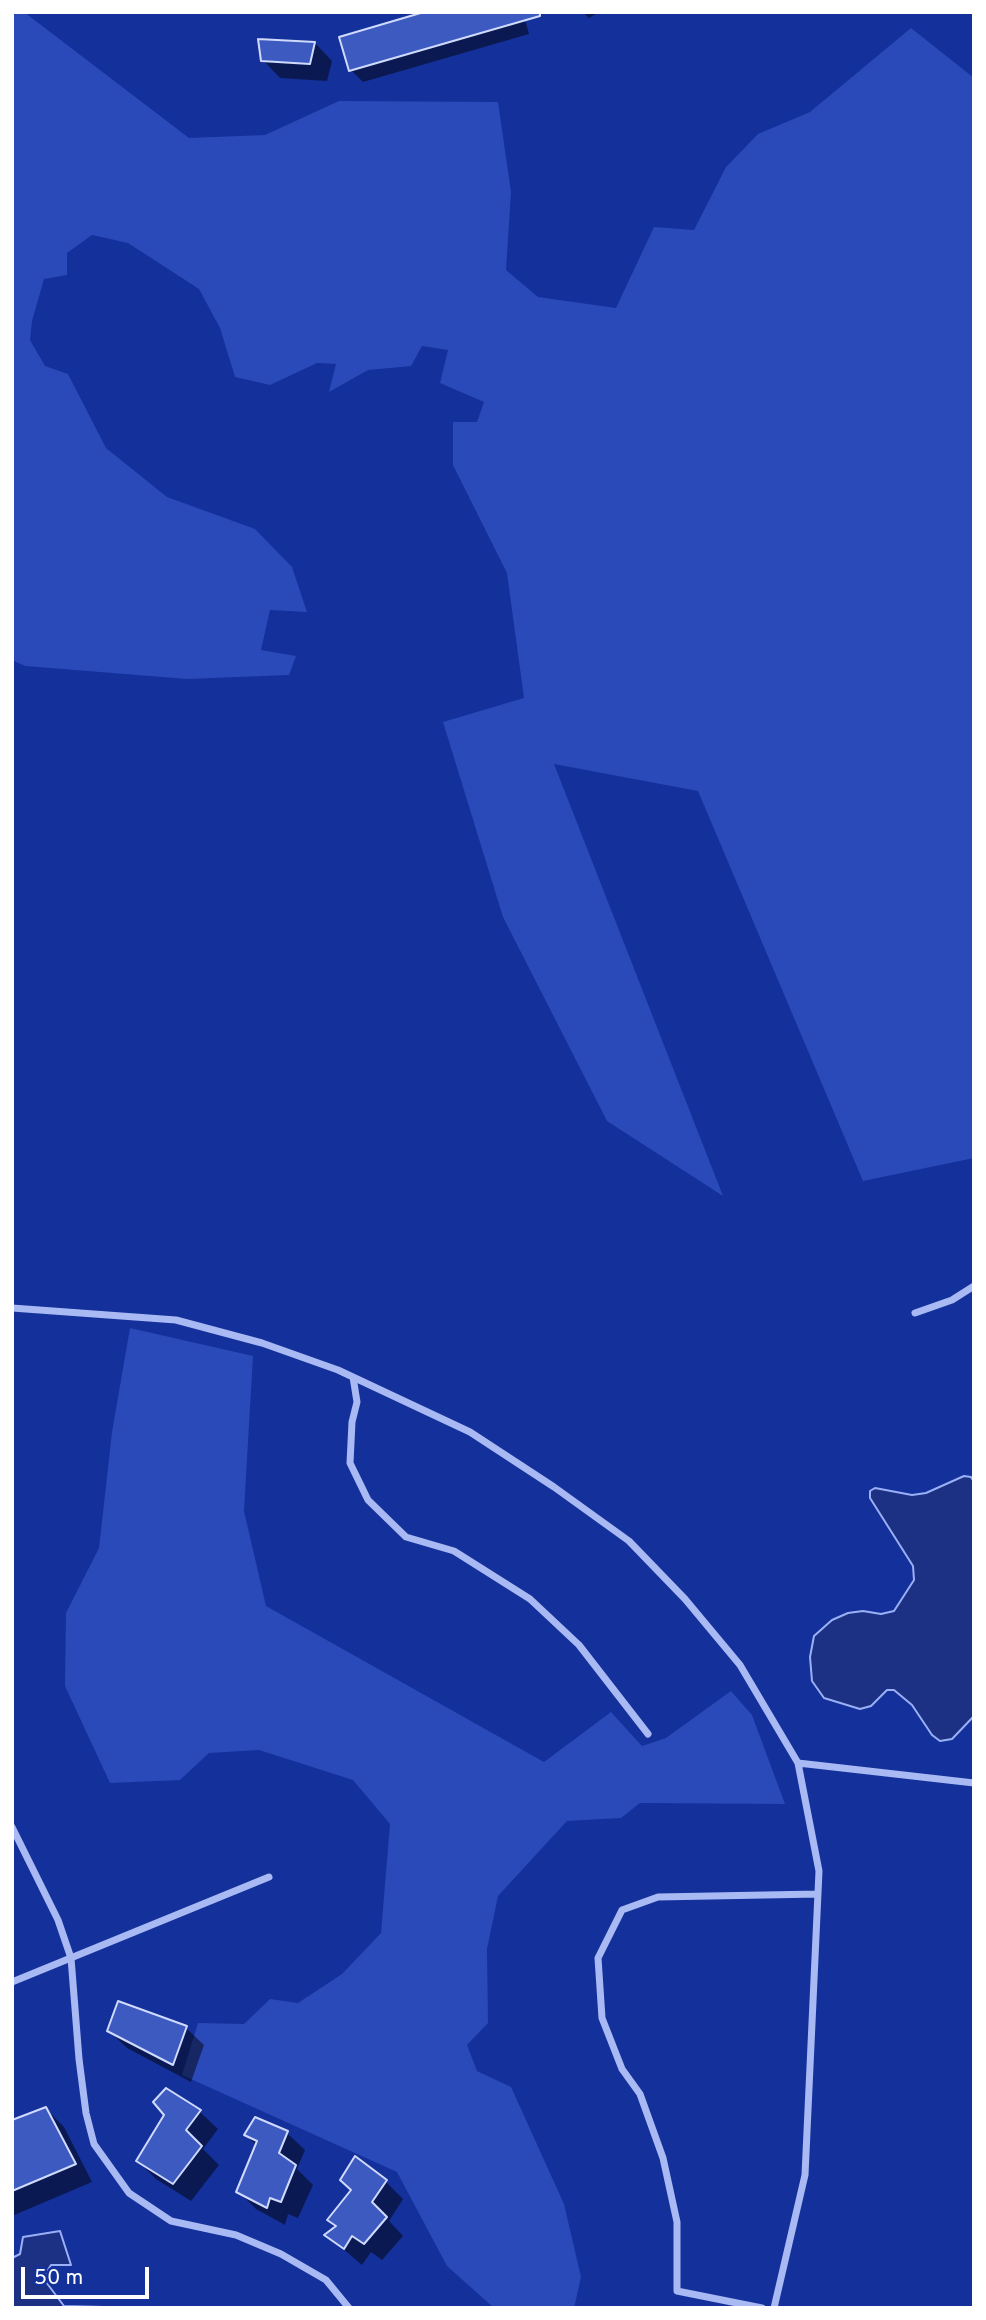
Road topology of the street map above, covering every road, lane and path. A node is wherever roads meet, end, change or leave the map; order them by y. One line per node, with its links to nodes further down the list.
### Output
1 (974, 1286): 3 (street)
2 (12, 1308): 4 (street)
3 (915, 1313)
4 (353, 1377): 5 (street); 6 (street)
5 (648, 1734)
6 (798, 1763): 7 (street); 10 (street)
7 (974, 1783)
8 (12, 1827): 11 (street)
9 (270, 1877): 11 (street)
10 (818, 1894): 14 (street); 15 (street)
11 (71, 1958): 12 (street); 13 (street)
12 (12, 1982)
13 (349, 2308)
14 (762, 2308)
15 (774, 2308)

